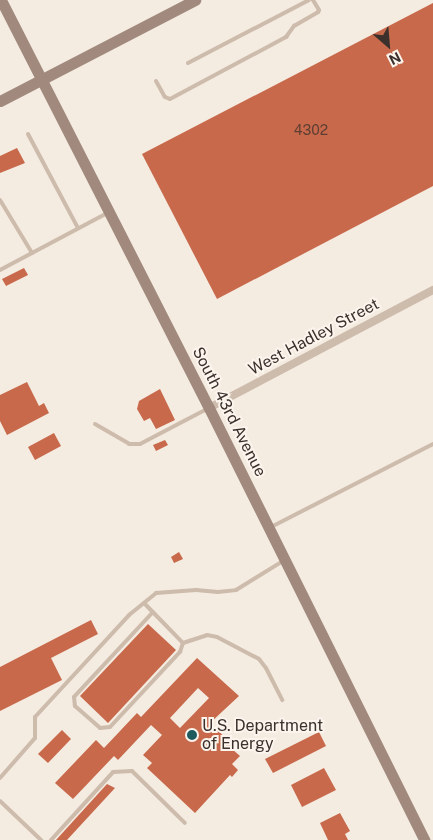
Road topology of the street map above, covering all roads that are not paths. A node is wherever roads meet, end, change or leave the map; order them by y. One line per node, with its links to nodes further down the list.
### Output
1 (1, 0): 6 (main road, South 43rd Avenue)
2 (195, 0): 6 (main road)
3 (309, 0): 5 (lane)
4 (313, 0): 7 (lane)
5 (188, 63)
6 (42, 80): 8 (main road); 11 (main road, South 43rd Avenue)
7 (156, 81)
8 (0, 101)
9 (28, 134): 12 (lane)
10 (0, 200): 13 (lane)
11 (109, 212): 12 (lane); 16 (main road, South 43rd Avenue)
12 (78, 228): 13 (lane)
13 (32, 253): 14 (lane)
14 (0, 270)
15 (433, 290): 16 (street, West Hadley Street)
16 (209, 408): 17 (lane); 19 (main road, South 43rd Avenue)
17 (95, 424)
18 (433, 444): 19 (lane)
19 (269, 528): 20 (main road, South 43rd Avenue)
20 (285, 560): 21 (lane); 30 (main road, South 43rd Avenue)
21 (144, 603): 22 (lane); 25 (lane)
22 (152, 612): 23 (lane); 23 (lane)
23 (183, 642): 24 (lane)
24 (282, 700)
25 (0, 778)
26 (0, 800): 28 (lane)
27 (185, 823): 29 (lane)
28 (41, 840)
29 (51, 840)
30 (424, 840)

